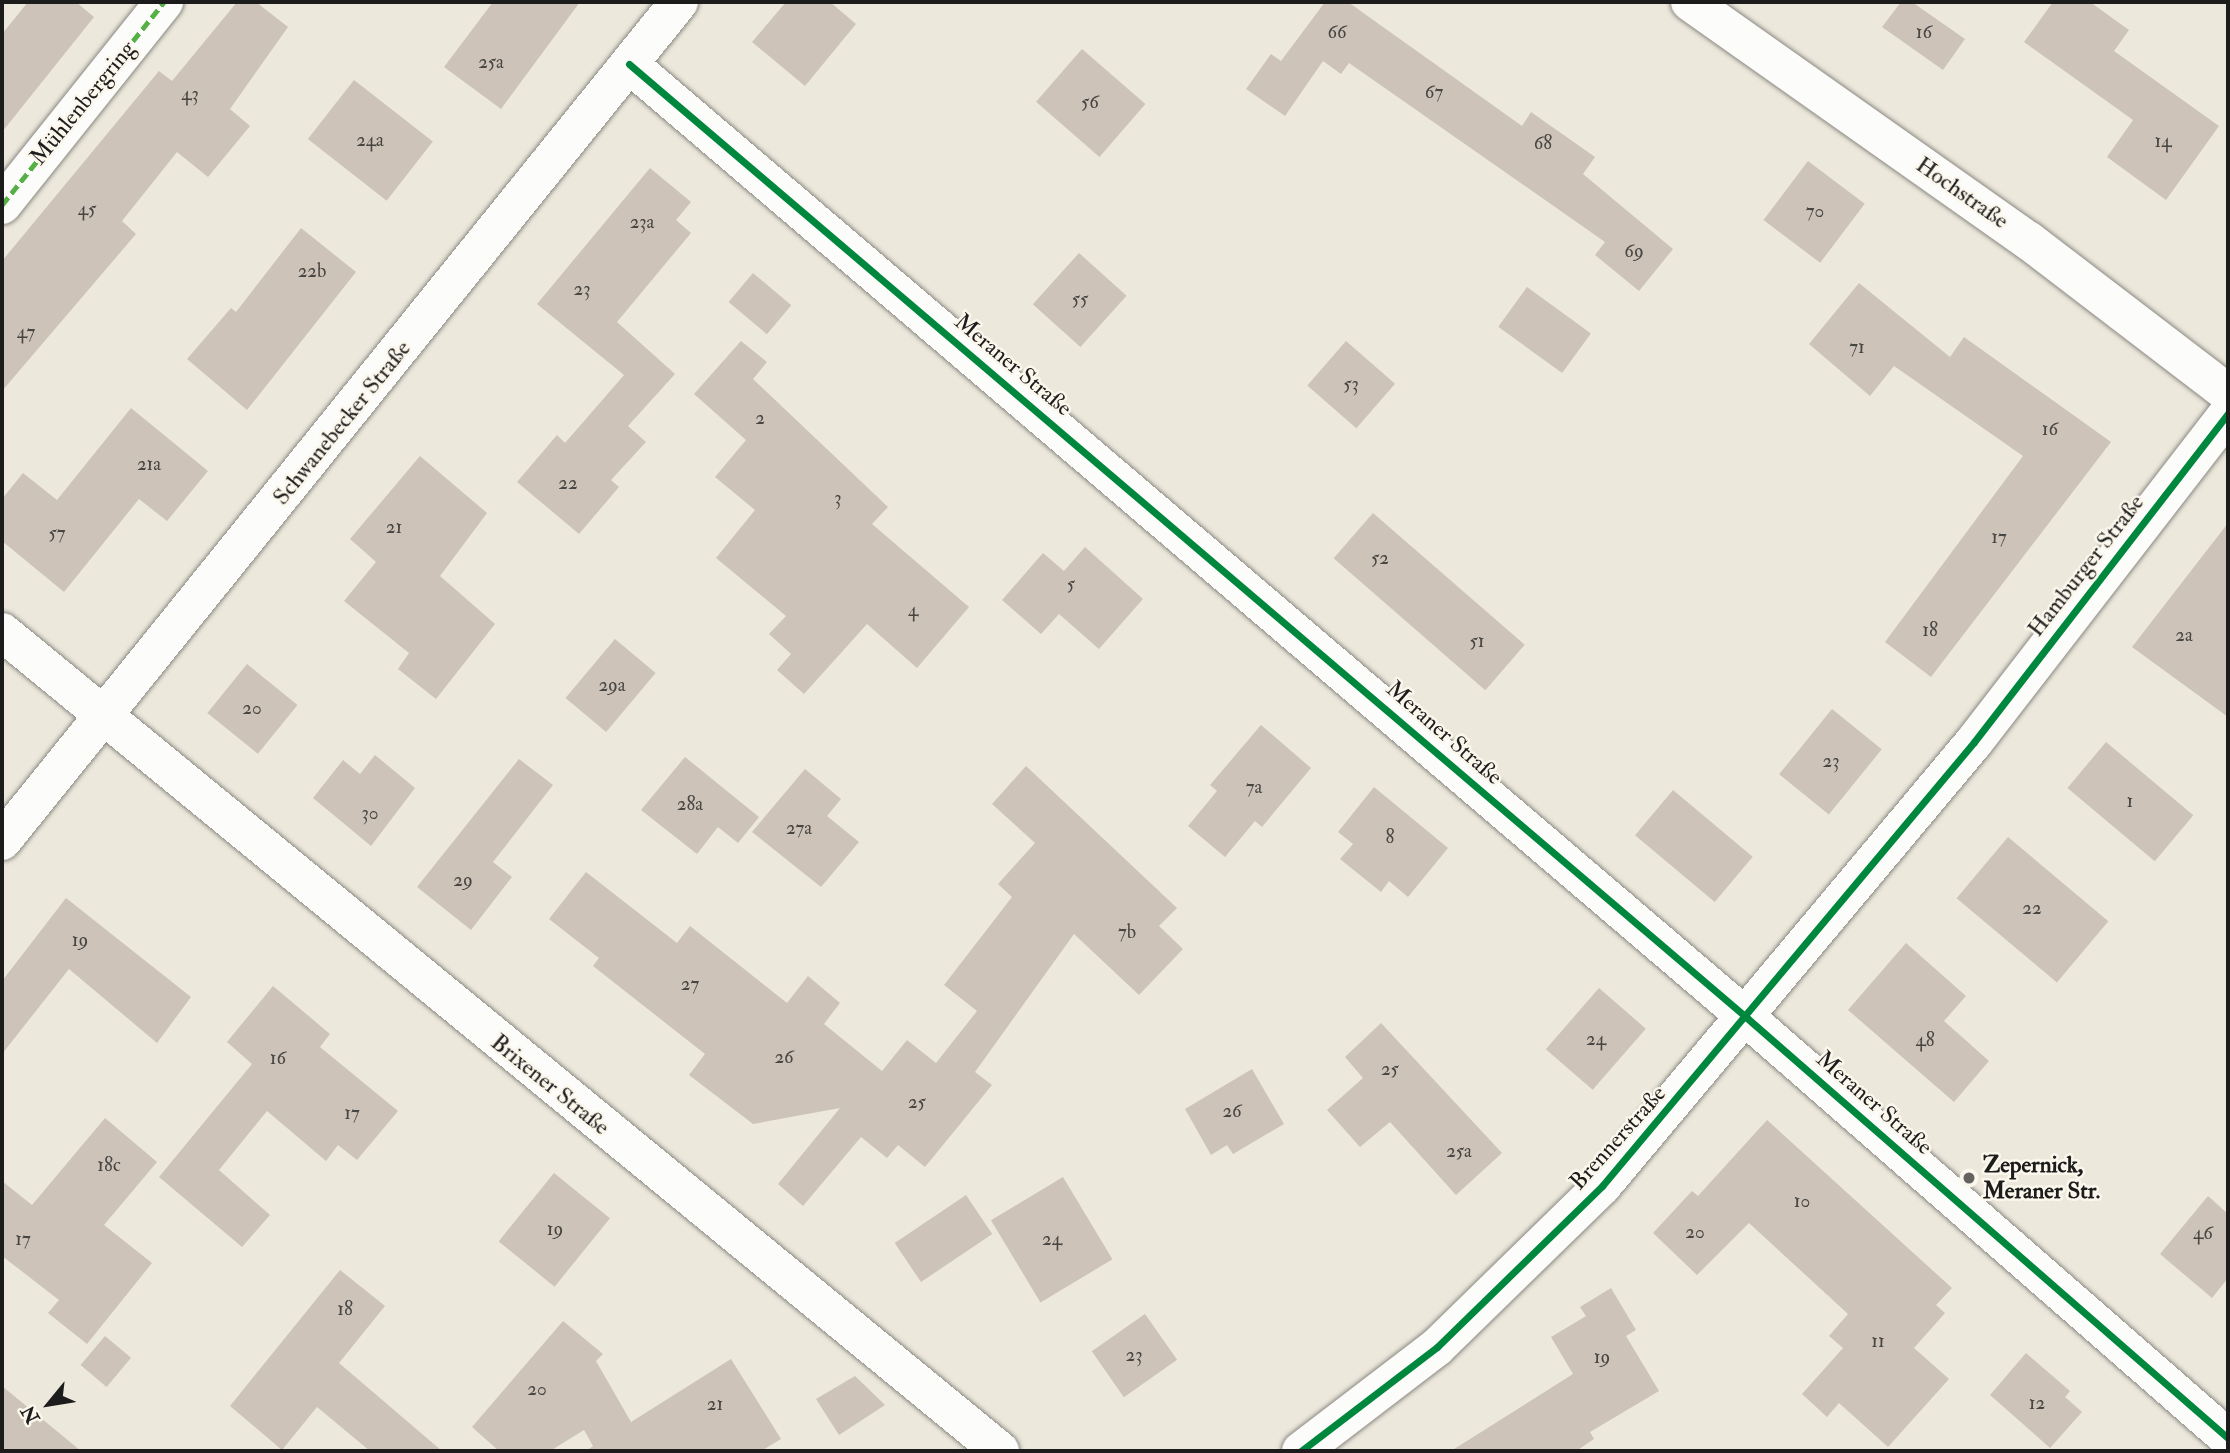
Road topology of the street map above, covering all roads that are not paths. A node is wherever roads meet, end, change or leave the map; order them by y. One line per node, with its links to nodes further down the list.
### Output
1 (164, 2): 5 (street, Mühlenbergring)
2 (679, 2): 4 (street, Schwanebecker Straße)
3 (1690, 2): 6 (street, Hochstraße)
4 (629, 64): 9 (street, Schwanebecker Straße); 12 (street, Meraner Straße)
5 (2, 205)
6 (2228, 393)
7 (2228, 412): 10 (street, Hamburger Straße)
8 (2, 632): 9 (street, Brixener Straße)
9 (104, 715): 11 (street, Schwanebecker Straße); 14 (street, Brixener Straße)
10 (1974, 742): 12 (street, Brennerstraße)
11 (2, 841)
12 (1747, 1018): 13 (street, Meraner Straße); 15 (street, Brennerstraße)
13 (2228, 1438)
14 (1000, 1451)
15 (1300, 1451)

